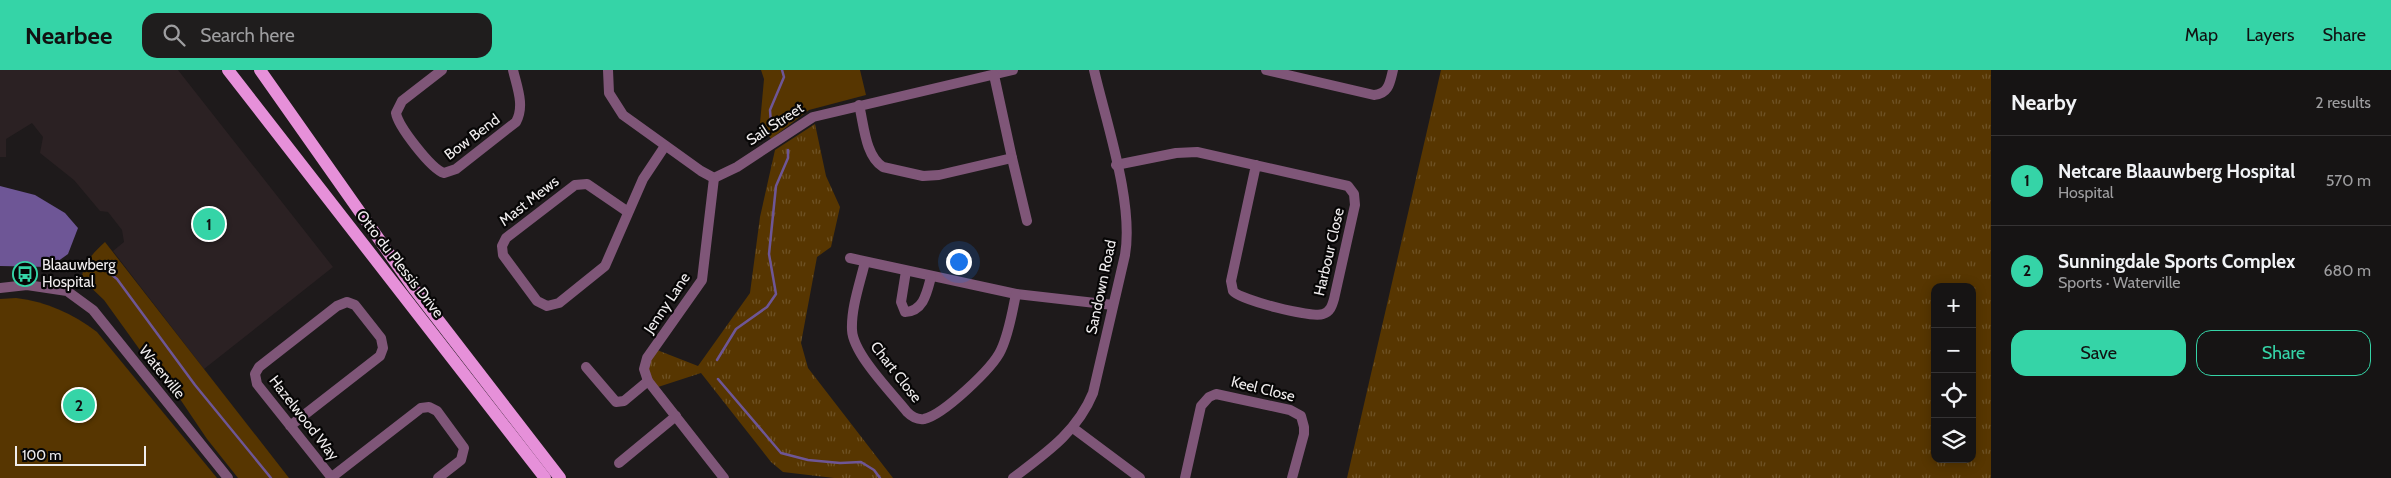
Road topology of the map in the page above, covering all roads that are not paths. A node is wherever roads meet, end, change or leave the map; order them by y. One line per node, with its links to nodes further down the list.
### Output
1 (228, 70): 35 (main road, Otto du Plessis Drive)
2 (260, 70): 36 (main road, Otto du Plessis Drive)
3 (442, 70): 4 (street, Bow Bend)
4 (513, 70)
5 (608, 70): 12 (street)
6 (1010, 70): 10 (street, Sail Street)
7 (1094, 70): 14 (street, Sandown Road)
8 (1266, 70): 9 (street)
9 (1393, 70)
10 (994, 75): 11 (street, Sail Street); 13 (street)
11 (859, 105): 13 (street); 16 (street, Sail Street)
12 (665, 146): 16 (street); 17 (street, Mast Mews)
13 (1012, 158): 18 (street)
14 (1116, 165): 15 (street, Harbour Close); 25 (street, Sandown Road)
15 (1256, 165): 15 (street, Harbour Close)
16 (714, 178): 27 (street, Jenny Lane)
17 (628, 212): 17 (street, Mast Mews)
18 (1027, 221)
19 (850, 258): 20 (street)
20 (865, 262): 21 (street); 24 (street, Chart Close)
21 (906, 272): 22 (street); 22 (street)
22 (932, 277): 24 (street)
23 (0, 288): 32 (street, Waterville)
24 (1016, 294): 25 (street)
25 (1113, 305): 30 (street, Sandown Road)
26 (586, 367): 27 (street)
27 (648, 381): 28 (street)
28 (676, 416): 31 (street); 37 (street)
29 (290, 426): 29 (street, Hazelwood Way); 33 (street, Hazelwood Way)
30 (1073, 428): 38 (street, Sandown Road); 39 (street)
31 (619, 464)
32 (228, 478)
33 (332, 478): 34 (street)
34 (438, 478)
35 (545, 478)
36 (560, 478)
37 (724, 478)
38 (1014, 478)
39 (1140, 478)
40 (1185, 478): 41 (street, Keel Close)
41 (1292, 478)

